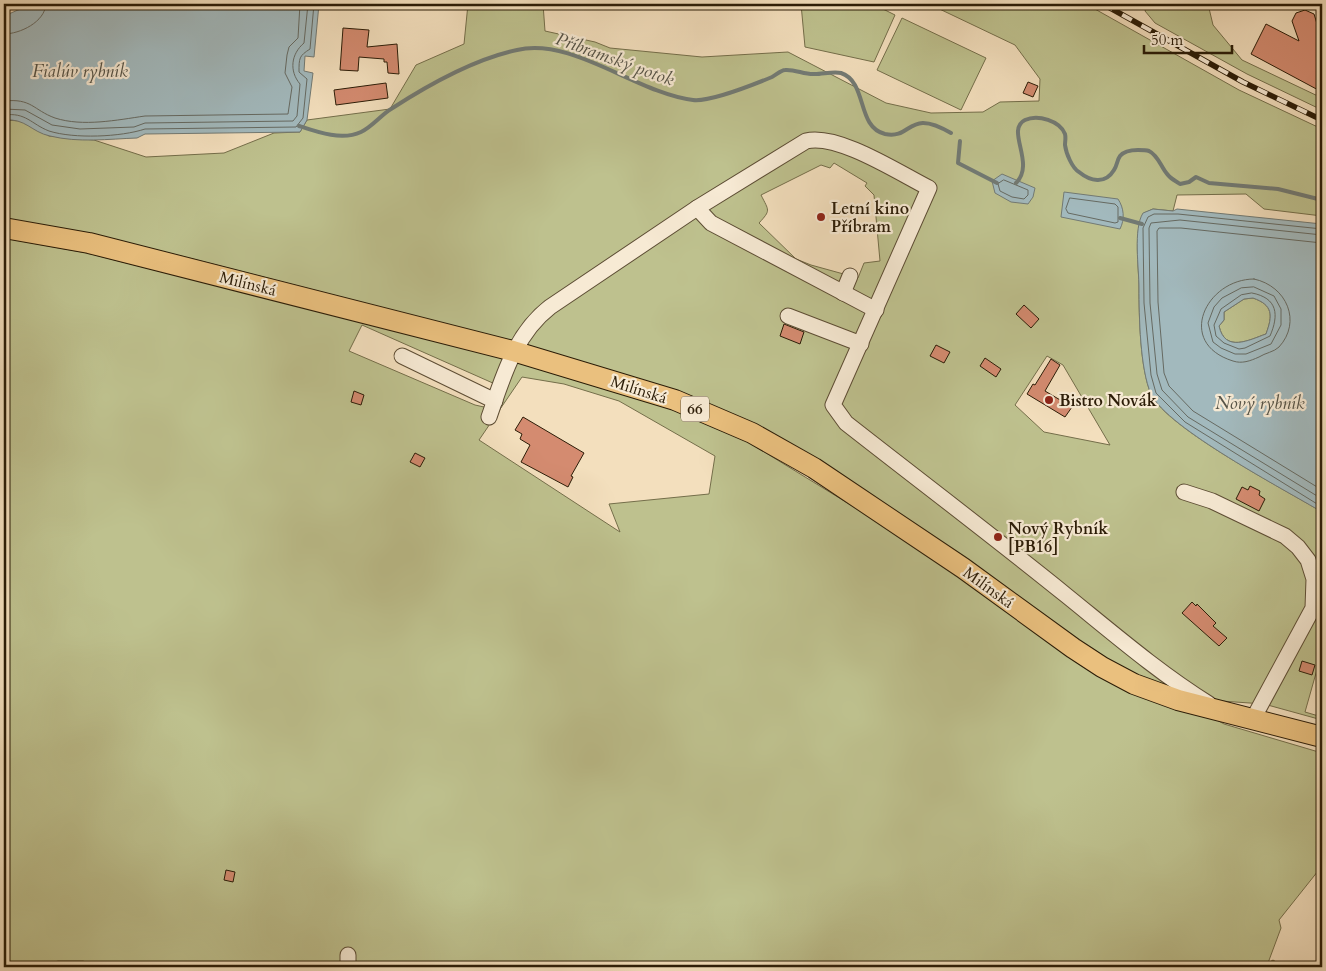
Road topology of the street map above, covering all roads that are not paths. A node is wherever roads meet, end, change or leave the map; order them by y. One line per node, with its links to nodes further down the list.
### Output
1 (697, 208): 4 (street); 5 (street); 8 (street)
2 (4, 228): 8 (main road, Milínská / 66)
3 (850, 276): 4 (street)
4 (843, 294): 5 (street)
5 (876, 310): 7 (street)
6 (788, 316): 7 (street)
7 (861, 344): 13 (street)
8 (513, 351): 10 (street); 13 (main road, Milínská / 66)
9 (402, 356): 10 (street)
10 (495, 401): 11 (street)
11 (489, 417)
12 (1184, 492): 14 (street)
13 (1219, 710): 14 (main road, Milínská / 66)
14 (1253, 719): 15 (main road, Milínská / 66)
15 (1322, 737)

